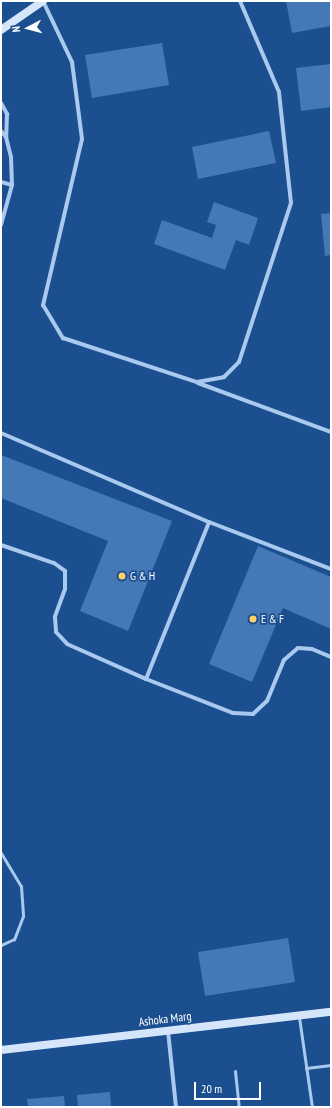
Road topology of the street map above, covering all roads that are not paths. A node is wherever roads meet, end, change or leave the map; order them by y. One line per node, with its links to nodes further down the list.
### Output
1 (43, 1): 3 (street); 10 (street)
2 (240, 1): 10 (street)
3 (1, 30)
4 (1, 103): 6 (street)
5 (1, 131): 6 (street)
6 (6, 137): 8 (street)
7 (1, 182): 8 (street)
8 (12, 185): 9 (street)
9 (1, 224)
10 (198, 382): 11 (street)
11 (331, 432)
12 (1, 433): 13 (street)
13 (209, 522): 15 (street); 17 (street)
14 (1, 545): 17 (street)
15 (331, 569)
16 (331, 657): 17 (street)
17 (146, 679)
18 (1, 854): 19 (lane)
19 (1, 945)
20 (331, 1012): 21 (street, Ashoka Marg)
21 (299, 1015): 22 (street, Ashoka Marg); 25 (lane)
22 (168, 1031): 23 (street, Ashoka Marg); 27 (street)
23 (1, 1050)
24 (331, 1065): 25 (lane)
25 (306, 1068): 29 (lane)
26 (235, 1071): 28 (lane)
27 (176, 1107)
28 (239, 1107)
29 (312, 1107)

